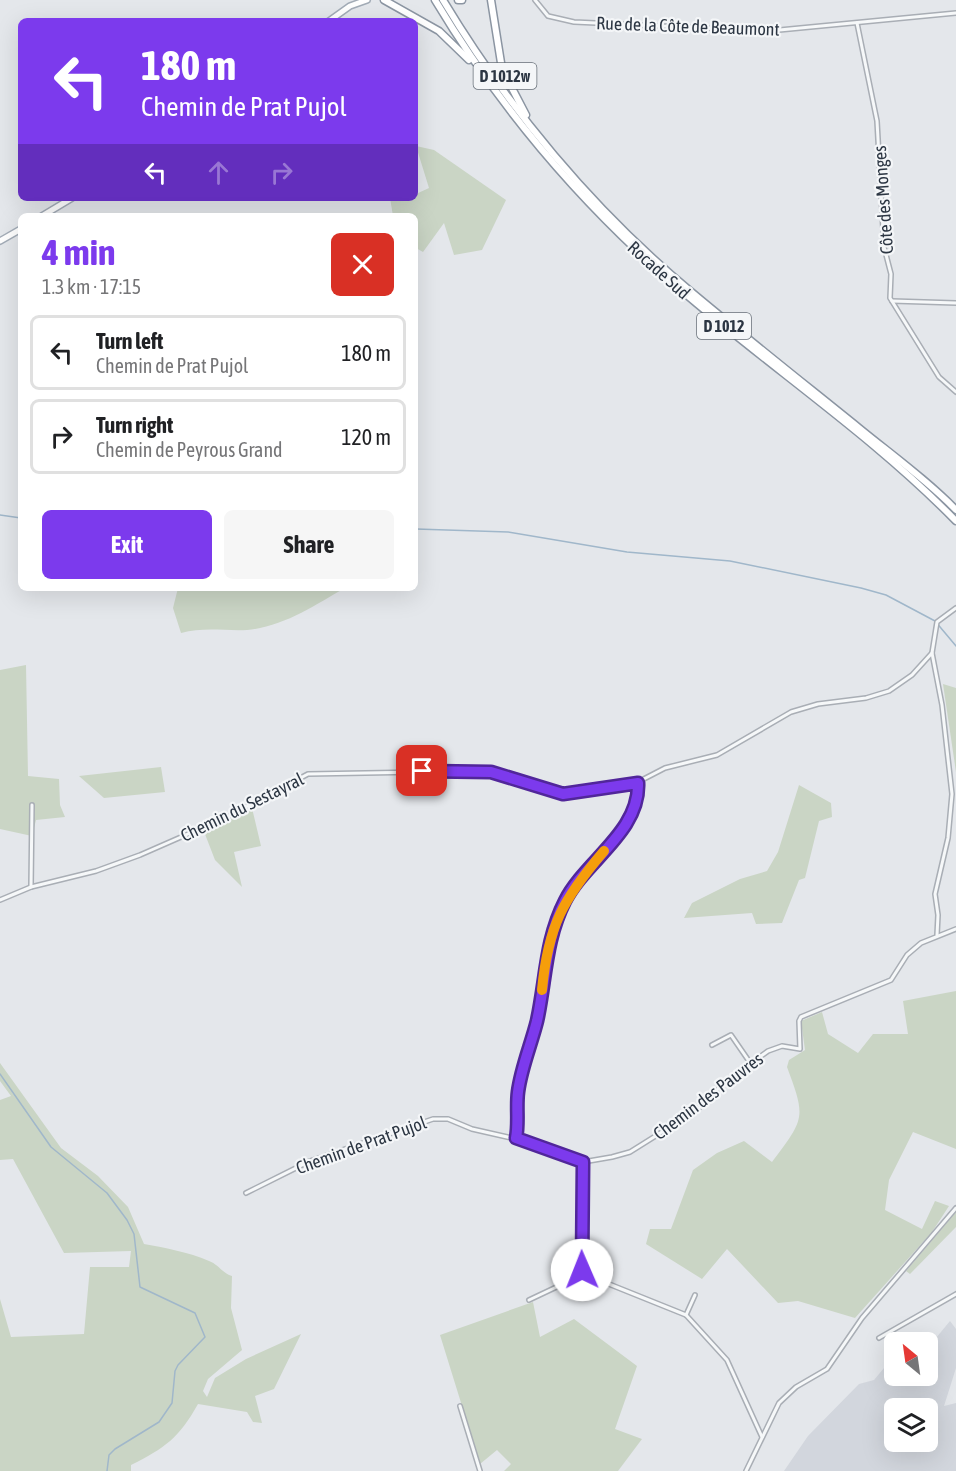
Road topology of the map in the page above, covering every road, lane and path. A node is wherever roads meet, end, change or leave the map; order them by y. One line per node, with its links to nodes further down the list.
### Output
1 (348, 0): 10 (main road)
2 (367, 0): 8 (main road)
3 (384, 0): 12 (highway)
4 (435, 0): 15 (highway, Rocade Sud / D 1012)
5 (443, 0): 16 (highway, Rocade Sud / D 1012)
6 (491, 0): 16 (highway, D 1012w)
7 (535, 0): 14 (street, Rue de la Côte de Beaumont)
8 (357, 1): 10 (main road)
9 (956, 13): 14 (street, Rue de la Côte de Beaumont)
10 (338, 14): 11 (main road)
11 (333, 18)
12 (415, 18)
13 (418, 20): 15 (highway)
14 (856, 23): 21 (street, Côte des Monges)
15 (489, 83): 25 (highway, Rocade Sud / D 1012)
16 (545, 143): 24 (highway, Rocade Sud / D 1012)
17 (67, 201): 18 (main road)
18 (47, 213)
19 (18, 231): 20 (main road)
20 (0, 241)
21 (892, 302): 22 (street); 23 (street, Côte des Monges)
22 (956, 303)
23 (956, 392)
24 (956, 510)
25 (956, 520)
26 (956, 608): 27 (street)
27 (932, 653): 28 (street, Chemin du Sestayral); 33 (street)
28 (638, 783): 30 (street, Chemin du Sestayral); 36 (street)
29 (32, 805): 30 (street)
30 (31, 887): 31 (street, Chemin du Sestayral)
31 (0, 900)
32 (956, 929): 33 (street, Chemin des Pauvres)
33 (937, 935): 35 (street, Chemin des Pauvres)
34 (712, 1045): 35 (street)
35 (750, 1064): 37 (street, Chemin des Pauvres)
36 (516, 1138): 37 (street, Chemin de Prat Pujol); 38 (street, Chemin de Prat Pujol)
37 (583, 1162): 40 (street)
38 (246, 1194)
39 (956, 1208): 47 (street)
40 (584, 1274): 43 (street); 44 (street)
41 (956, 1294): 45 (street)
42 (695, 1295): 44 (street)
43 (529, 1300)
44 (686, 1315): 47 (street)
45 (879, 1338)
46 (460, 1407): 48 (street)
47 (762, 1437): 49 (street)
48 (480, 1471)
49 (746, 1471)

